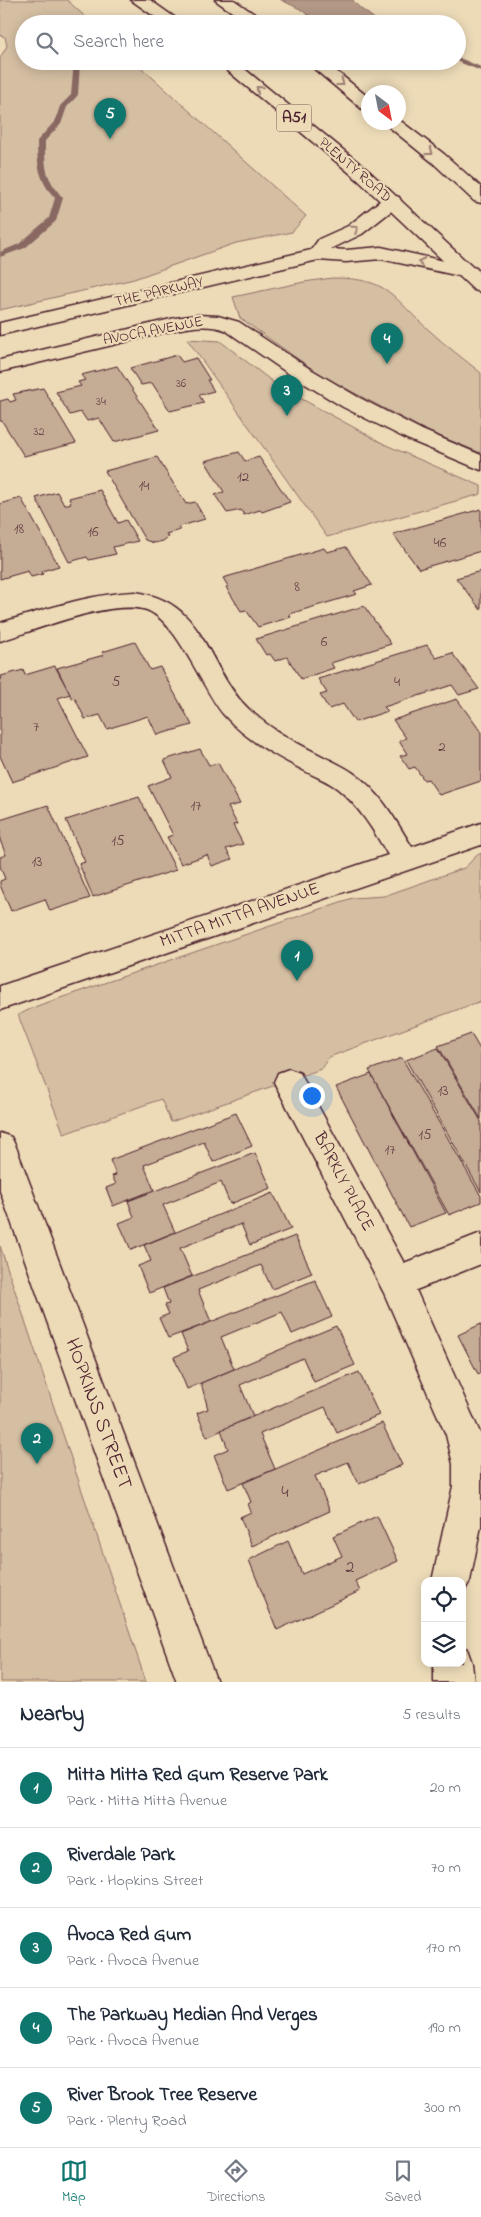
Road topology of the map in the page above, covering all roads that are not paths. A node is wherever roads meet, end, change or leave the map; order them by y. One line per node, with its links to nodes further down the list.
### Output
1 (139, 0): 3 (main road)
2 (223, 0): 4 (main road)
3 (162, 15)
4 (247, 15)
5 (235, 70): 10 (main road, PLENTY ROAD / A51, one-way to 5)
6 (324, 70): 7 (main road, one-way to 7)
7 (361, 99)
8 (402, 130): 9 (main road, one-way to 9)
9 (481, 197)
10 (392, 201): 11 (main road, THE PARKWAY, one-way to 10); 12 (main road, PLENTY ROAD / A51)
11 (318, 254): 12 (main road, THE PARKWAY, one-way to 11); 13 (main road, THE PARKWAY)
12 (475, 279)
13 (0, 329)
14 (0, 366): 15 (main road, AVOCA AVENUE)
15 (481, 463)
16 (0, 632): 18 (main road)
17 (481, 834): 18 (main road, MITTA MITTA AVENUE)
18 (405, 860): 19 (main road, MITTA MITTA AVENUE)
19 (0, 998)
20 (289, 1082): 23 (main road, BARKLY PLACE)
21 (0, 1147): 26 (main road, HOPKINS STREET)
22 (481, 1248): 23 (main road)
23 (396, 1282): 24 (main road, BARKLY PLACE)
24 (452, 1577)
25 (452, 1667): 27 (main road)
26 (197, 1682)
27 (454, 1682)

